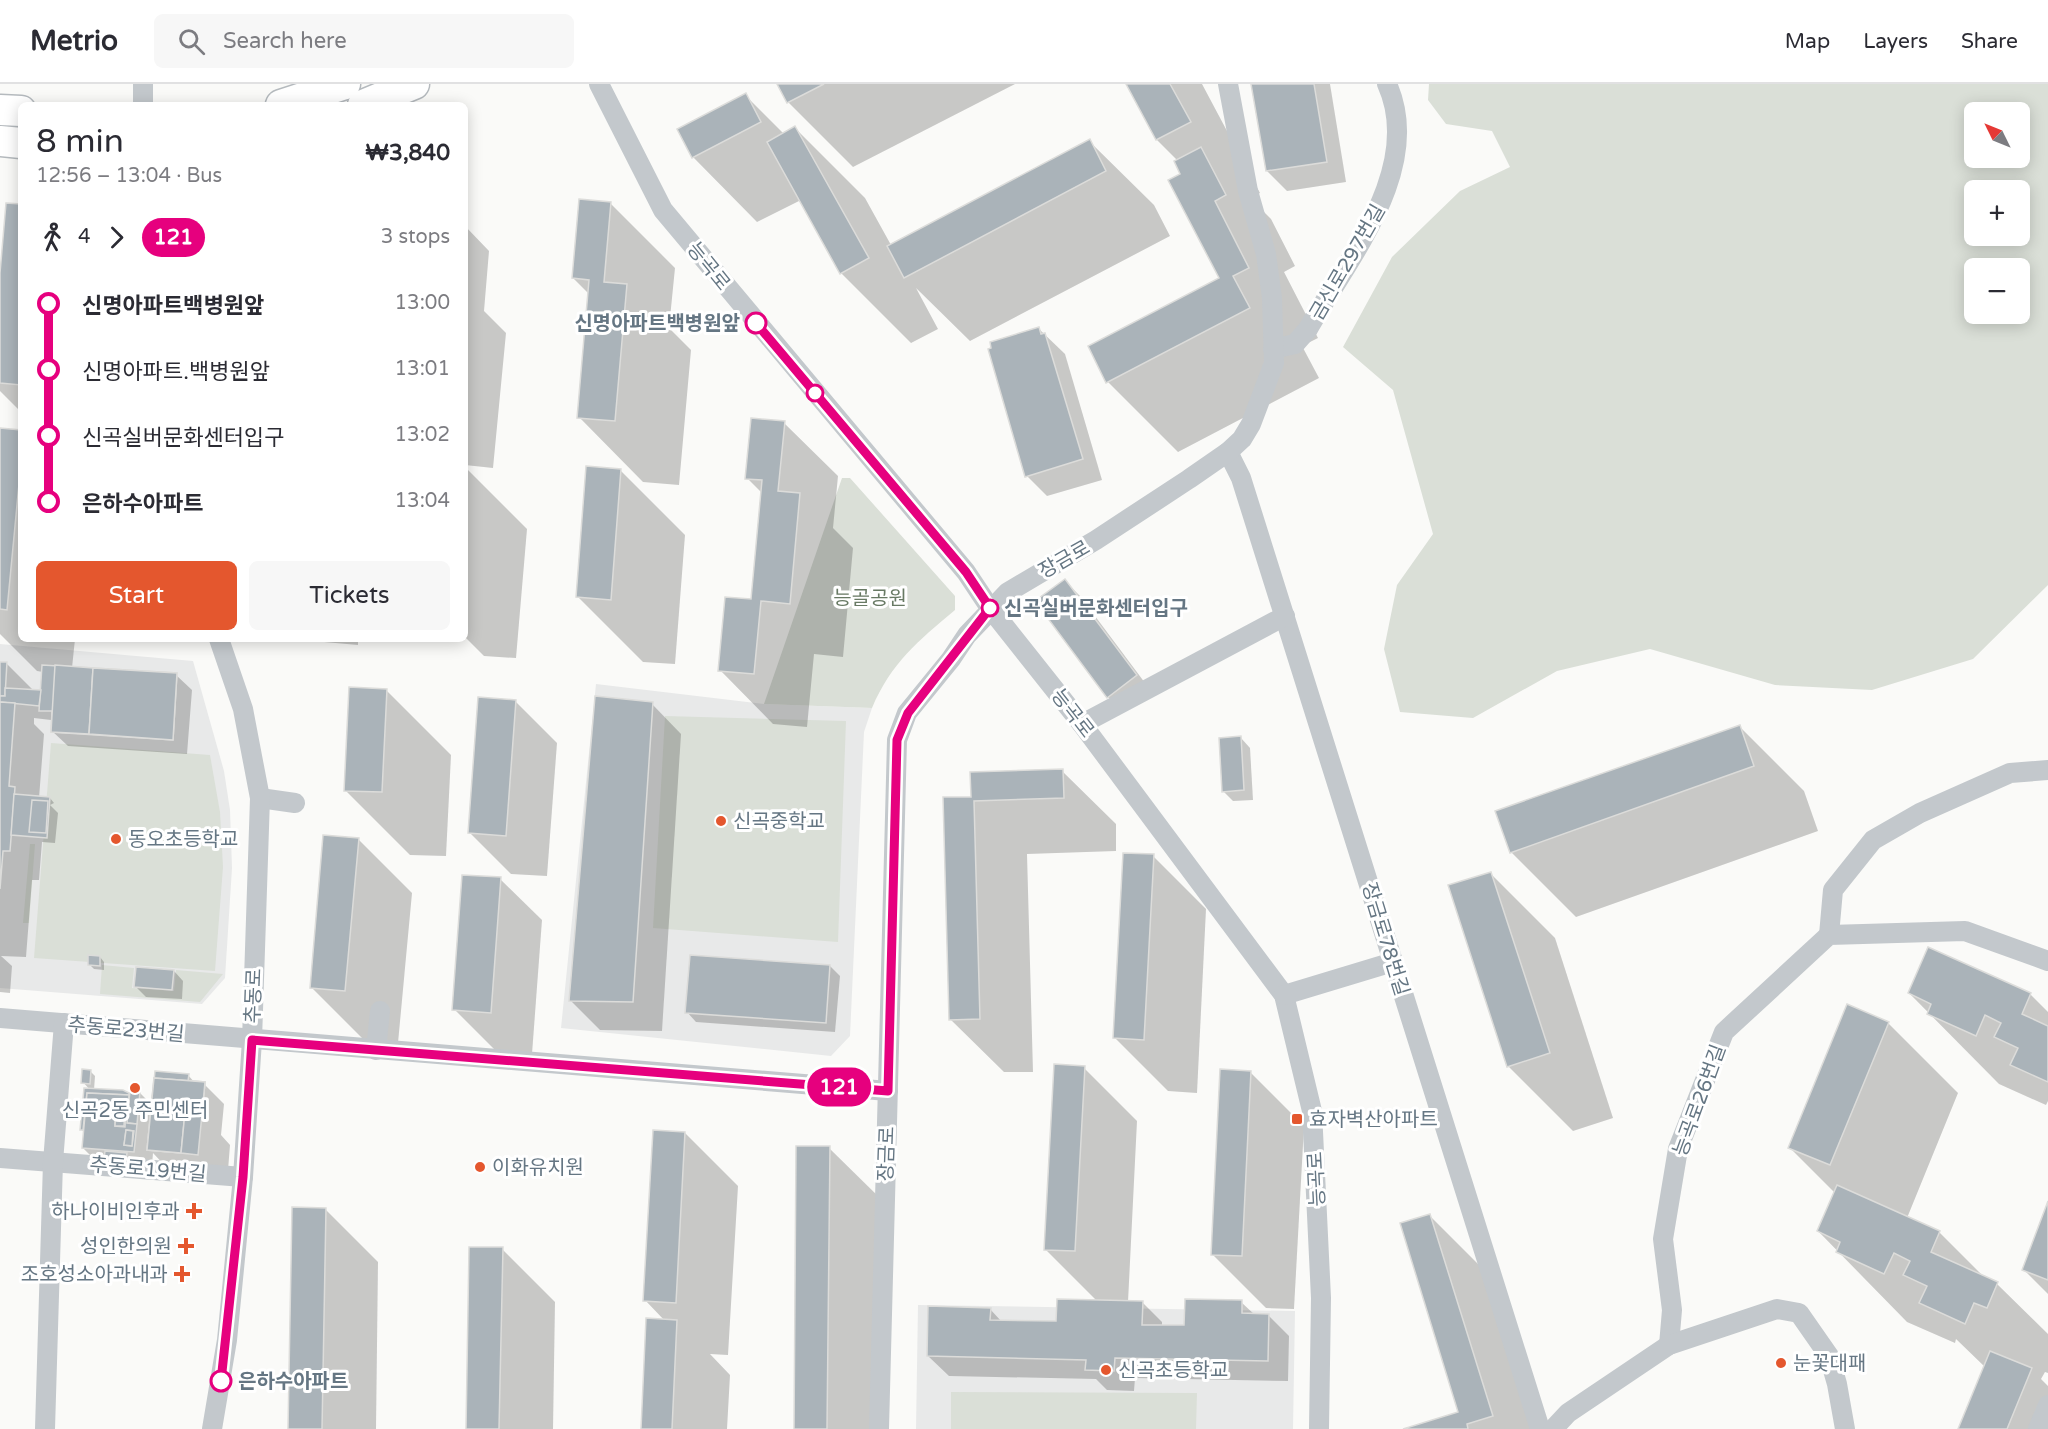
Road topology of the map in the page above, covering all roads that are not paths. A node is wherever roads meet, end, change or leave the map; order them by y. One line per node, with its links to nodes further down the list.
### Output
1 (143, 84): 7 (street)
2 (345, 84): 8 (main road)
3 (414, 84): 9 (main road)
4 (598, 84): 16 (street, 능곡로)
5 (1228, 84): 14 (street, 장금로)
6 (1387, 84): 14 (street, 금신로297번길)
7 (142, 102)
8 (290, 102)
9 (370, 102)
10 (0, 110): 11 (main road)
11 (18, 111)
12 (0, 141): 13 (main road)
13 (18, 143)
14 (1273, 349): 15 (street, 장금로)
15 (1228, 452): 16 (street, 장금로); 17 (street, 장금로78번길)
16 (990, 608): 19 (street, 능곡로); 32 (street, 장금로)
17 (1284, 616): 19 (street); 25 (street, 장금로78번길)
18 (220, 642): 21 (street, 추동로)
19 (1082, 724): 26 (street, 능곡로)
20 (2048, 770): 23 (street)
21 (260, 798): 22 (street); 30 (street, 추동로)
22 (295, 803)
23 (1829, 935): 24 (street); 36 (street, 능곡로26번길)
24 (2048, 961)
25 (1393, 962): 26 (street); 44 (street, 장금로78번길)
26 (1284, 995): 43 (street, 능곡로)
27 (380, 1011): 31 (street)
28 (0, 1018): 29 (street, 추동로23번길)
29 (64, 1023): 30 (street, 추동로23번길); 34 (street)
30 (252, 1040): 31 (street, 추동로23번길); 35 (street, 추동로)
31 (376, 1050): 32 (street, 추동로23번길)
32 (888, 1091): 42 (street, 장금로)
33 (0, 1158): 34 (street, 추동로19번길)
34 (52, 1162): 35 (street, 추동로19번길); 40 (street)
35 (243, 1177): 41 (street, 추동로)
36 (1672, 1310): 37 (street); 38 (street, 능곡로26번길)
37 (1708, 1332): 38 (street); 46 (street)
38 (1669, 1345): 45 (street)
39 (2048, 1405): 47 (street)
40 (45, 1429)
41 (212, 1429)
42 (879, 1429)
43 (1319, 1429)
44 (1540, 1429)
45 (1553, 1429)
46 (1845, 1429)
47 (2038, 1429)

